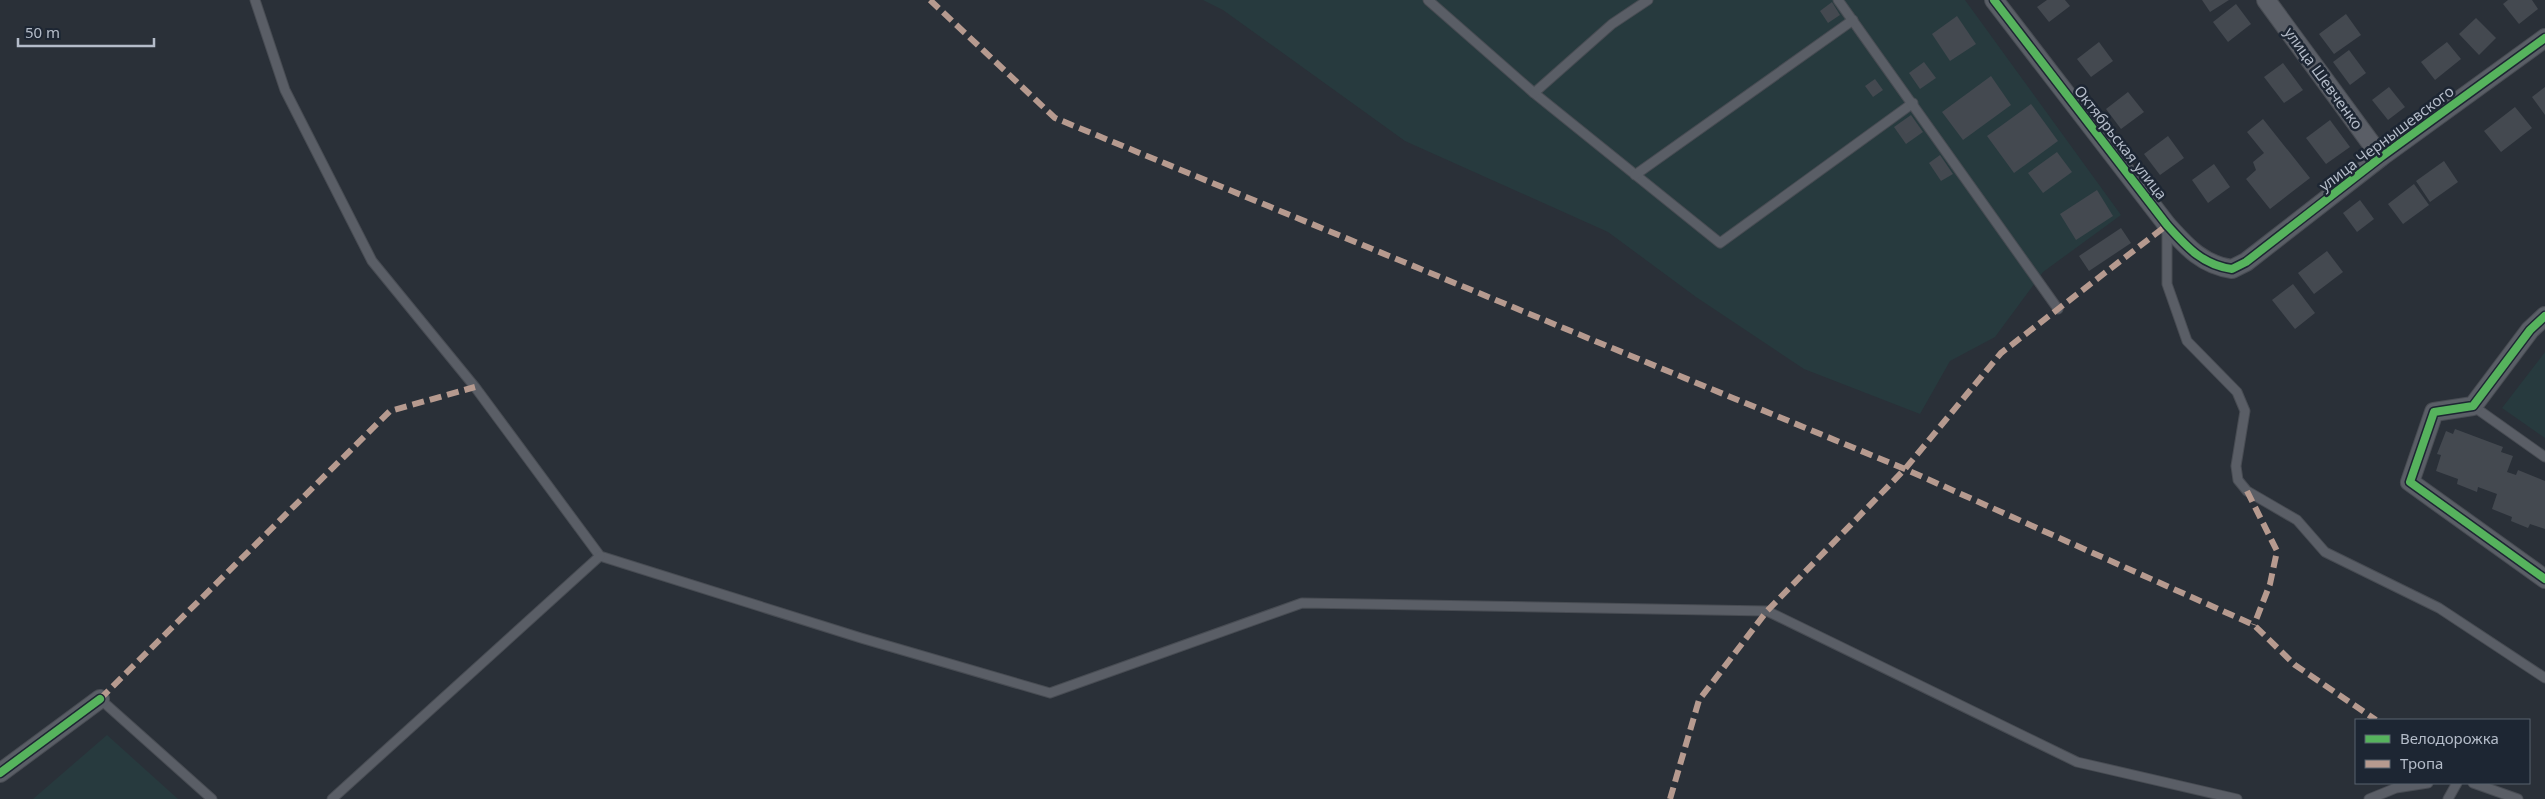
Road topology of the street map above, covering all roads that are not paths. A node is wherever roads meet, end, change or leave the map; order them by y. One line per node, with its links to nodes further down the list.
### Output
1 (255, 0): 19 (lane)
2 (1428, 0): 9 (lane)
3 (1648, 0): 9 (lane)
4 (1838, 0): 7 (lane)
5 (1994, 0): 13 (street, Октябрьская улица)
6 (2266, 0): 11 (street, улица Шевченко)
7 (1853, 20): 10 (lane); 12 (lane)
8 (2545, 38): 11 (street, улица Чернышевского)
9 (1534, 93): 12 (lane)
10 (1913, 104): 12 (lane); 15 (lane)
11 (2381, 157): 14 (street, улица Чернышевского)
12 (1635, 175)
13 (2167, 225): 14 (street, Октябрьская улица); 21 (lane)
14 (2246, 262)
15 (2058, 309)
16 (2545, 316): 17 (street)
17 (2474, 406): 18 (lane); 20 (street)
18 (2545, 456)
19 (600, 556): 28 (lane); 29 (lane)
20 (2545, 579)
21 (2545, 678)
22 (100, 699): 23 (street); 27 (lane)
23 (0, 773)
24 (2422, 784): 30 (lane)
25 (2456, 784): 31 (lane)
26 (2476, 784): 32 (lane)
27 (212, 799)
28 (332, 799)
29 (2237, 799)
30 (2369, 799)
31 (2448, 799)
32 (2518, 799)

